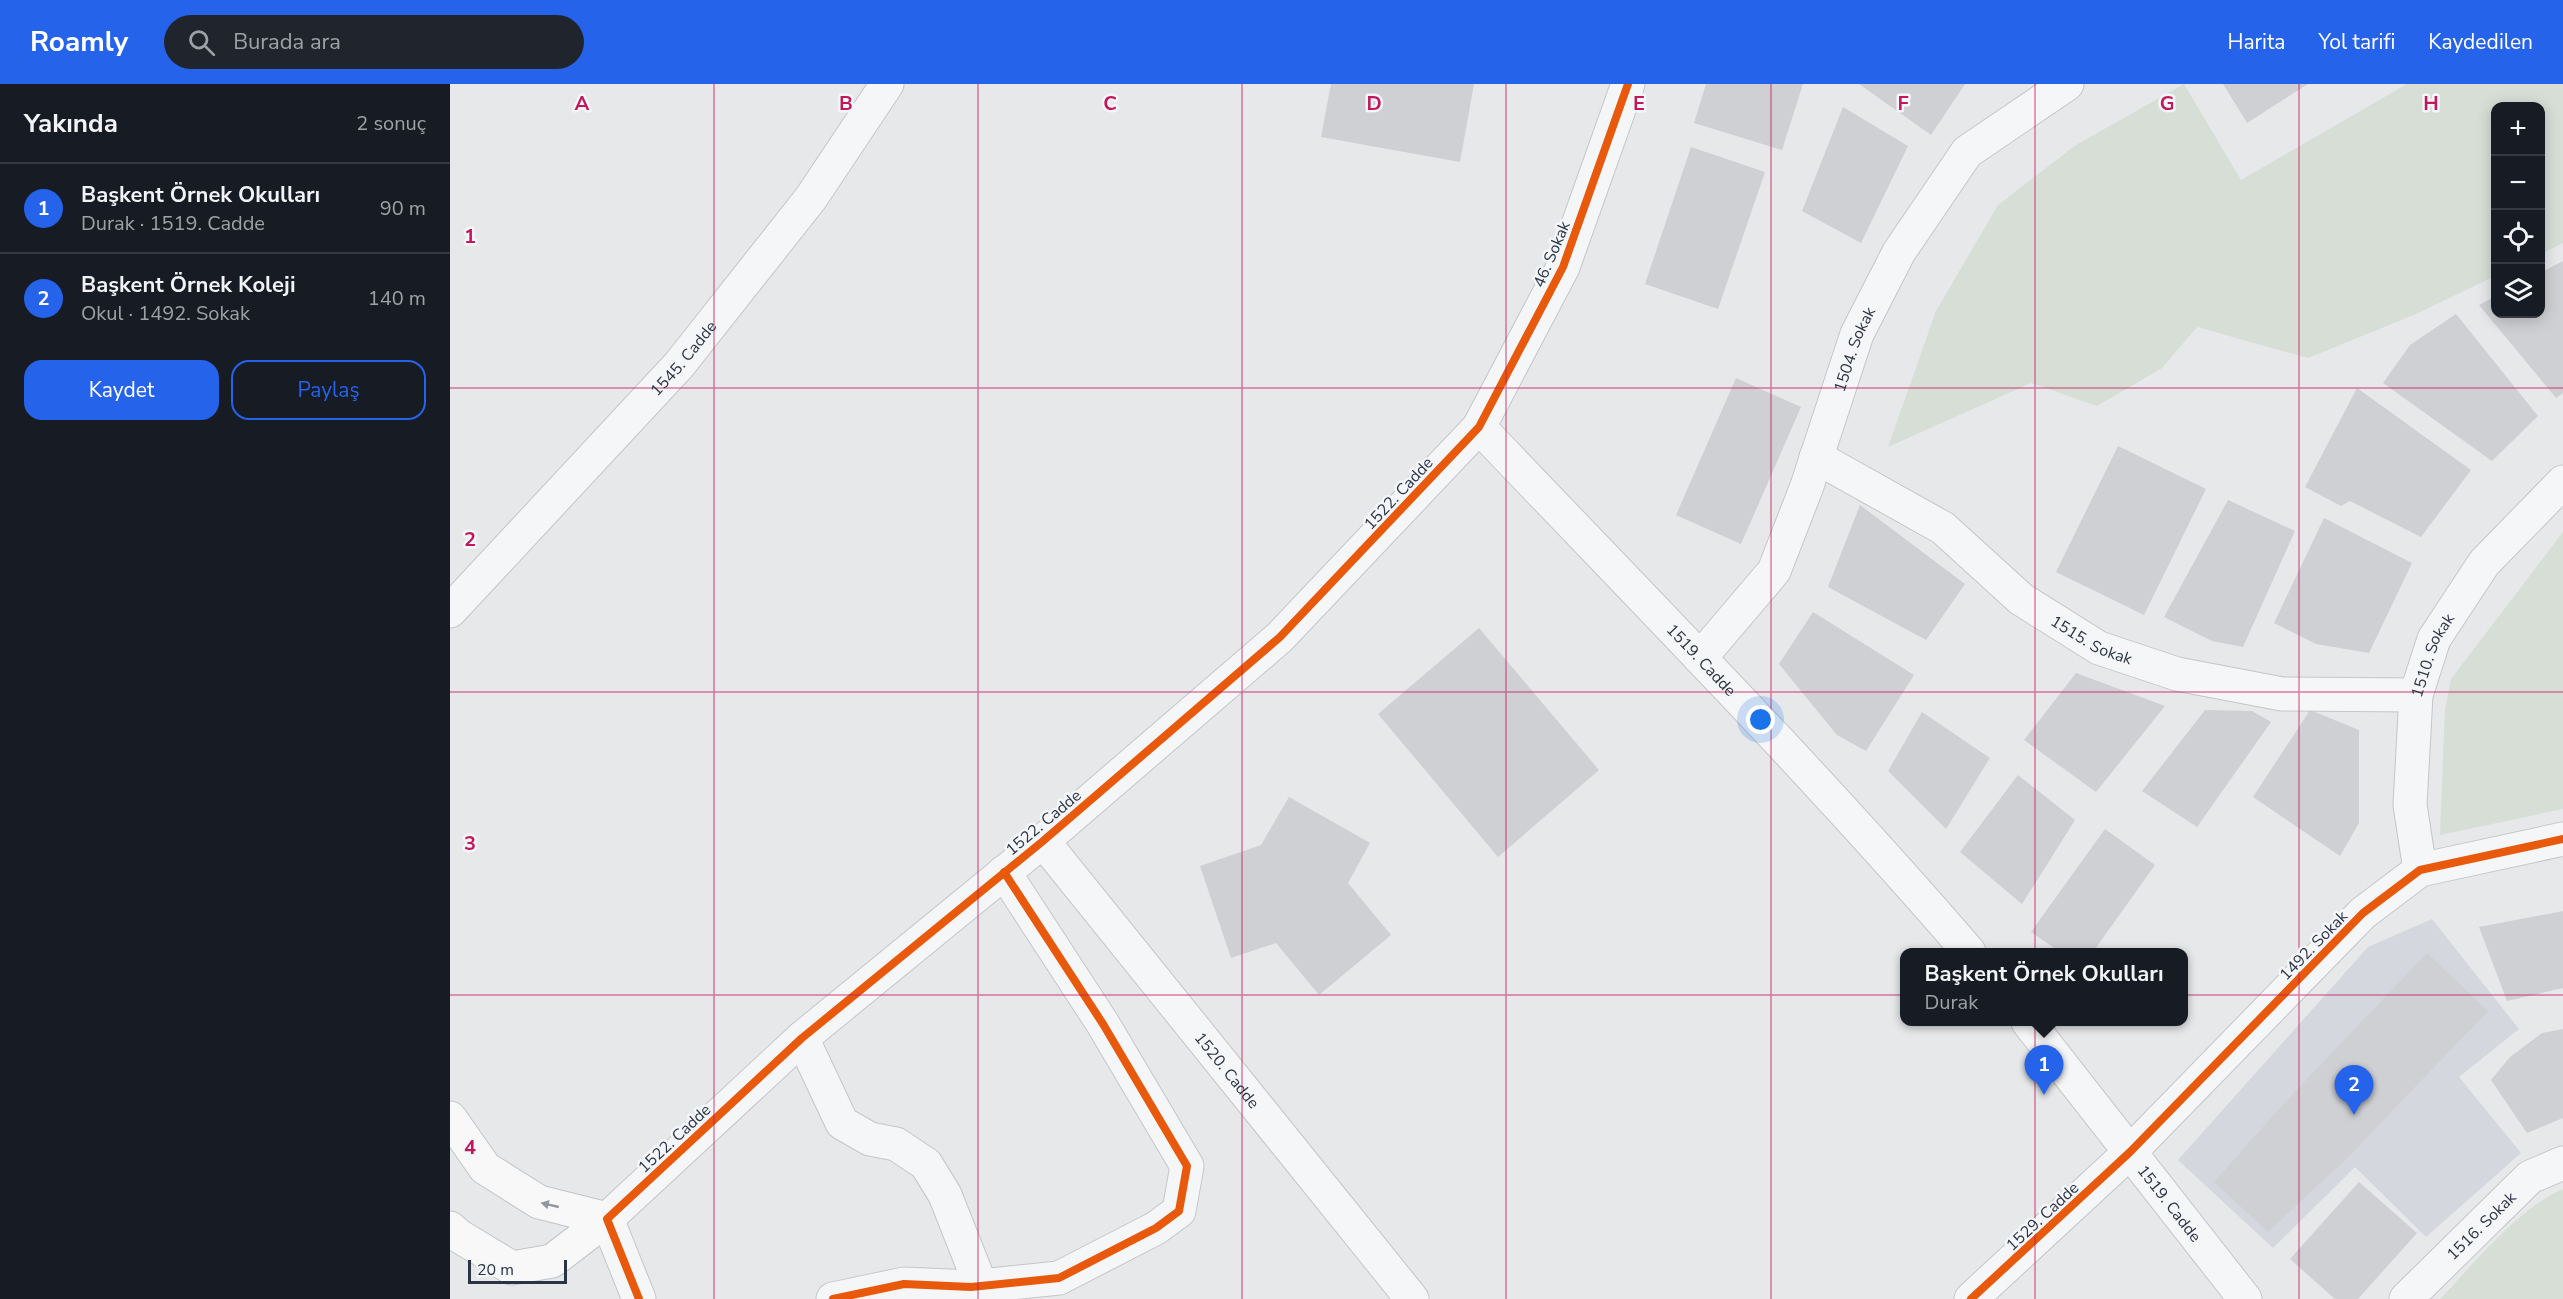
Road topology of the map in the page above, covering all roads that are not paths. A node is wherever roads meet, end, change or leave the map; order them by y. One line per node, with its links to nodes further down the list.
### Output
1 (887, 84): 7 (street, 1545. Cadde)
2 (1628, 84): 4 (street, 46. Sokak)
3 (2067, 84): 5 (street, 1504. Sokak)
4 (1479, 427): 8 (street, 1519. Cadde); 11 (street, 1522. Cadde)
5 (1816, 457): 8 (street, 1504. Sokak); 9 (street, 1515. Sokak)
6 (2563, 482): 9 (street, 1510. Sokak)
7 (450, 611)
8 (1700, 658): 14 (street, 1519. Cadde)
9 (2416, 695): 12 (street, 1510. Sokak)
10 (2563, 840): 12 (street, 1492. Sokak)
11 (1043, 841): 13 (street, 1522. Cadde); 25 (street, 1520. Cadde)
12 (2420, 870): 18 (street, 1492. Sokak)
13 (1004, 872): 16 (street, 1522. Cadde); 22 (street)
14 (1966, 948)
15 (2031, 1026): 18 (street, 1519. Cadde)
16 (801, 1038): 20 (street, 1522. Cadde); 22 (street)
17 (450, 1118): 20 (main road, one-way to 17)
18 (2130, 1152): 26 (street, 1529. Cadde); 27 (street, 1519. Cadde)
19 (2563, 1163): 28 (street, 1516. Sokak)
20 (607, 1219): 21 (main road); 23 (street)
21 (450, 1228)
22 (981, 1286): 24 (street)
23 (639, 1299)
24 (833, 1299)
25 (1412, 1299)
26 (1971, 1299)
27 (2245, 1299)
28 (2406, 1299)

